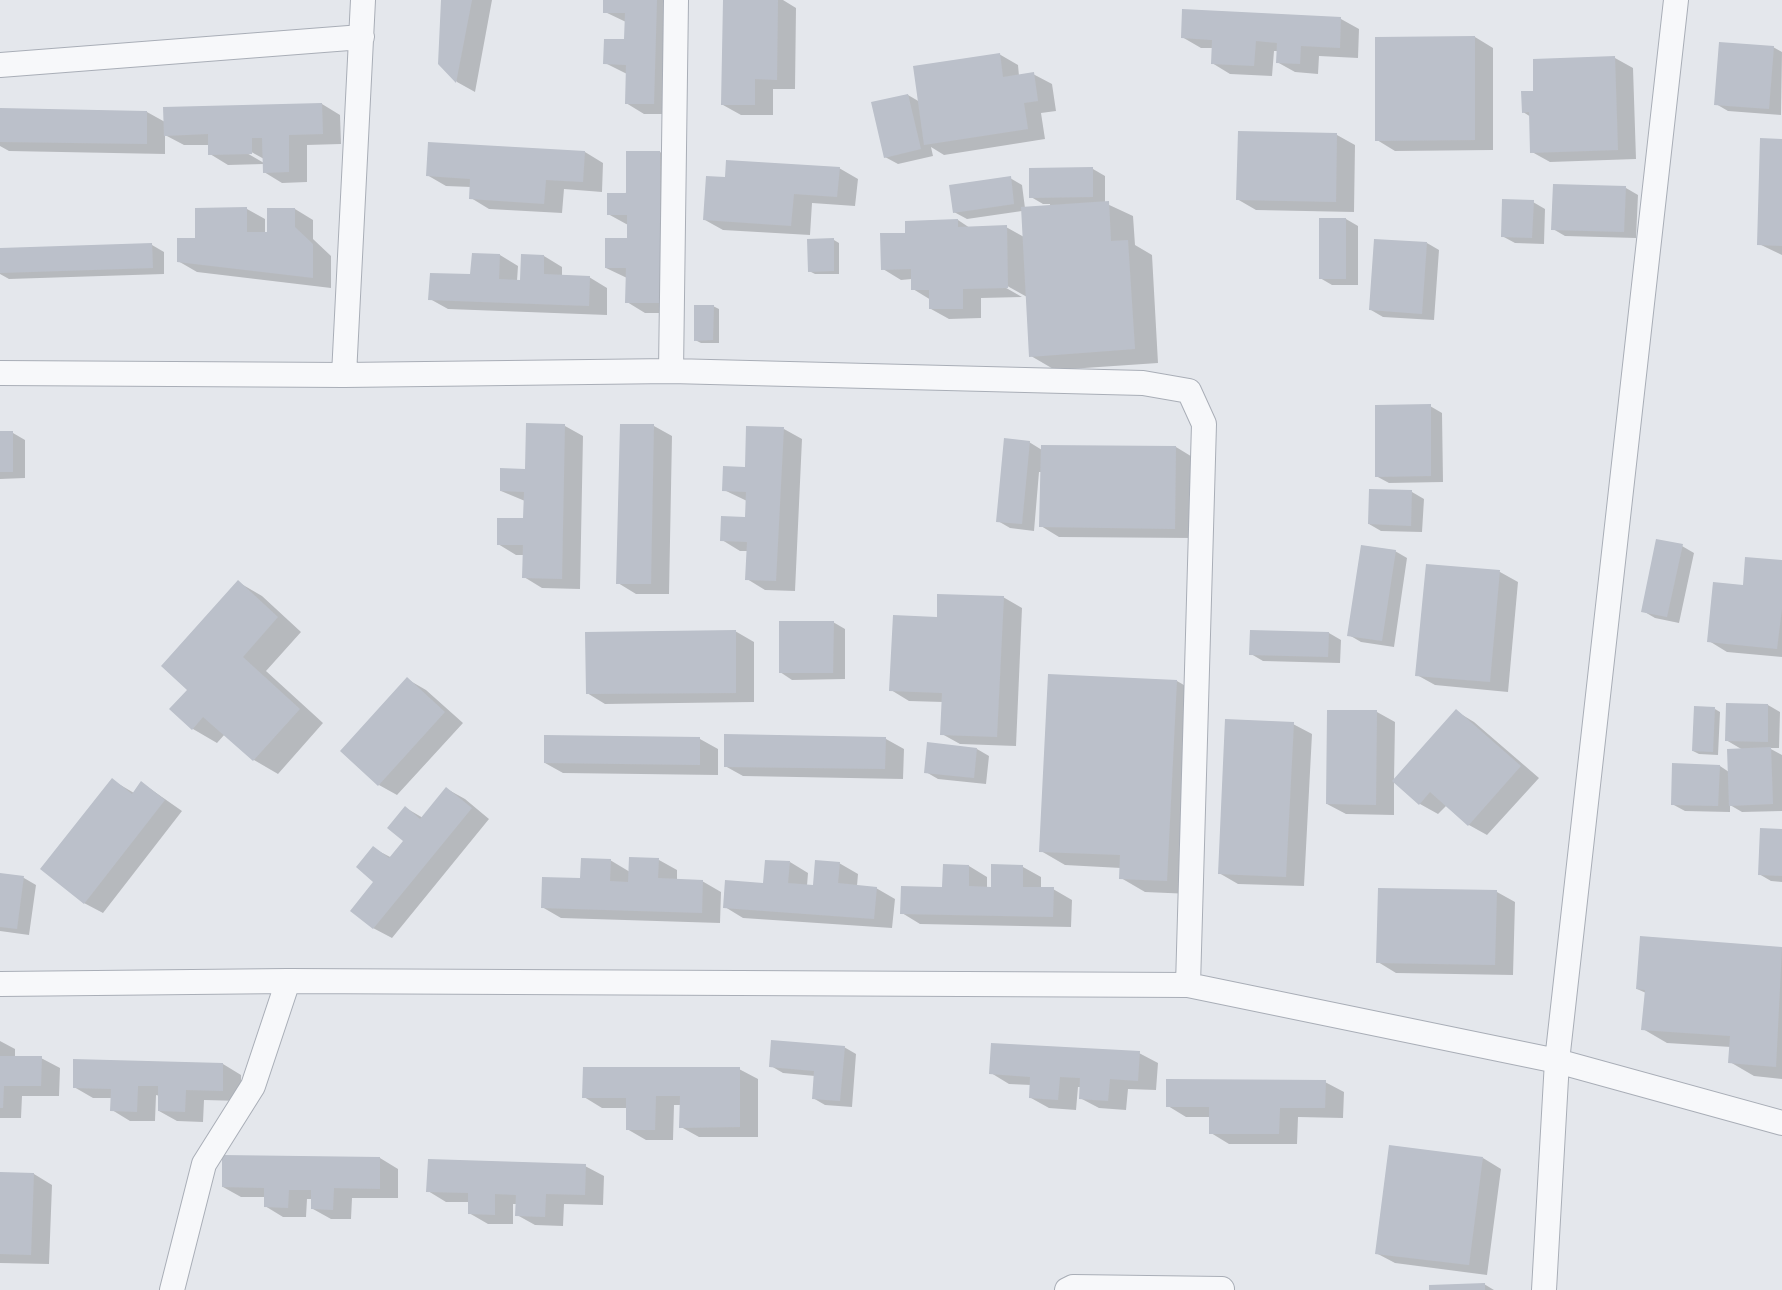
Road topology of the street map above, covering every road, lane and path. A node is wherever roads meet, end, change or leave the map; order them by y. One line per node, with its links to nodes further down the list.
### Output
1 (363, 0): 4 (street)
2 (676, 0): 6 (street)
3 (1676, 0): 12 (street)
4 (362, 37): 5 (street); 8 (street)
5 (0, 65)
6 (671, 371): 8 (street); 11 (street)
7 (0, 373): 8 (street)
8 (344, 375)
9 (288, 981): 10 (street); 11 (street); 15 (street)
10 (0, 984)
11 (1188, 985): 12 (street)
12 (1557, 1061): 13 (street); 17 (street)
13 (1782, 1123)
14 (1222, 1289): 16 (street)
15 (172, 1290)
16 (1067, 1290)
17 (1544, 1290)

